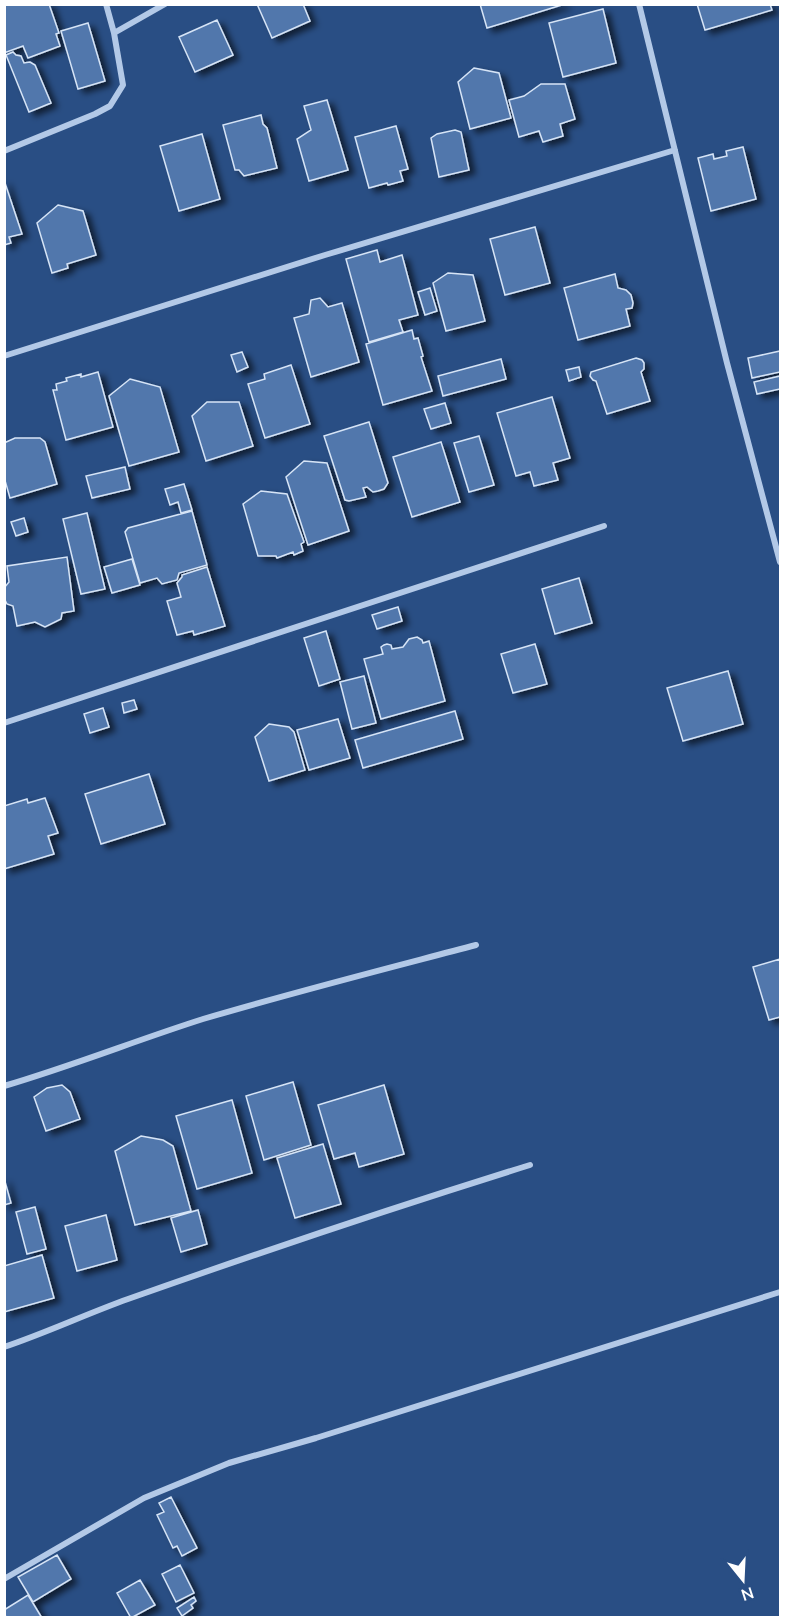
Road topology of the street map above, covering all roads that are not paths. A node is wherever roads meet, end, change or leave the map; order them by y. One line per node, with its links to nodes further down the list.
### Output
1 (106, 4): 4 (street)
2 (165, 4): 4 (street)
3 (639, 4): 5 (street)
4 (114, 33): 6 (street)
5 (675, 150): 7 (street); 9 (street)
6 (4, 151)
7 (4, 356)
8 (604, 526): 10 (street)
9 (780, 562)
10 (4, 723)
11 (476, 945): 12 (street)
12 (4, 1086)
13 (530, 1165): 15 (street)
14 (780, 1292): 16 (street)
15 (4, 1347)
16 (4, 1579)

